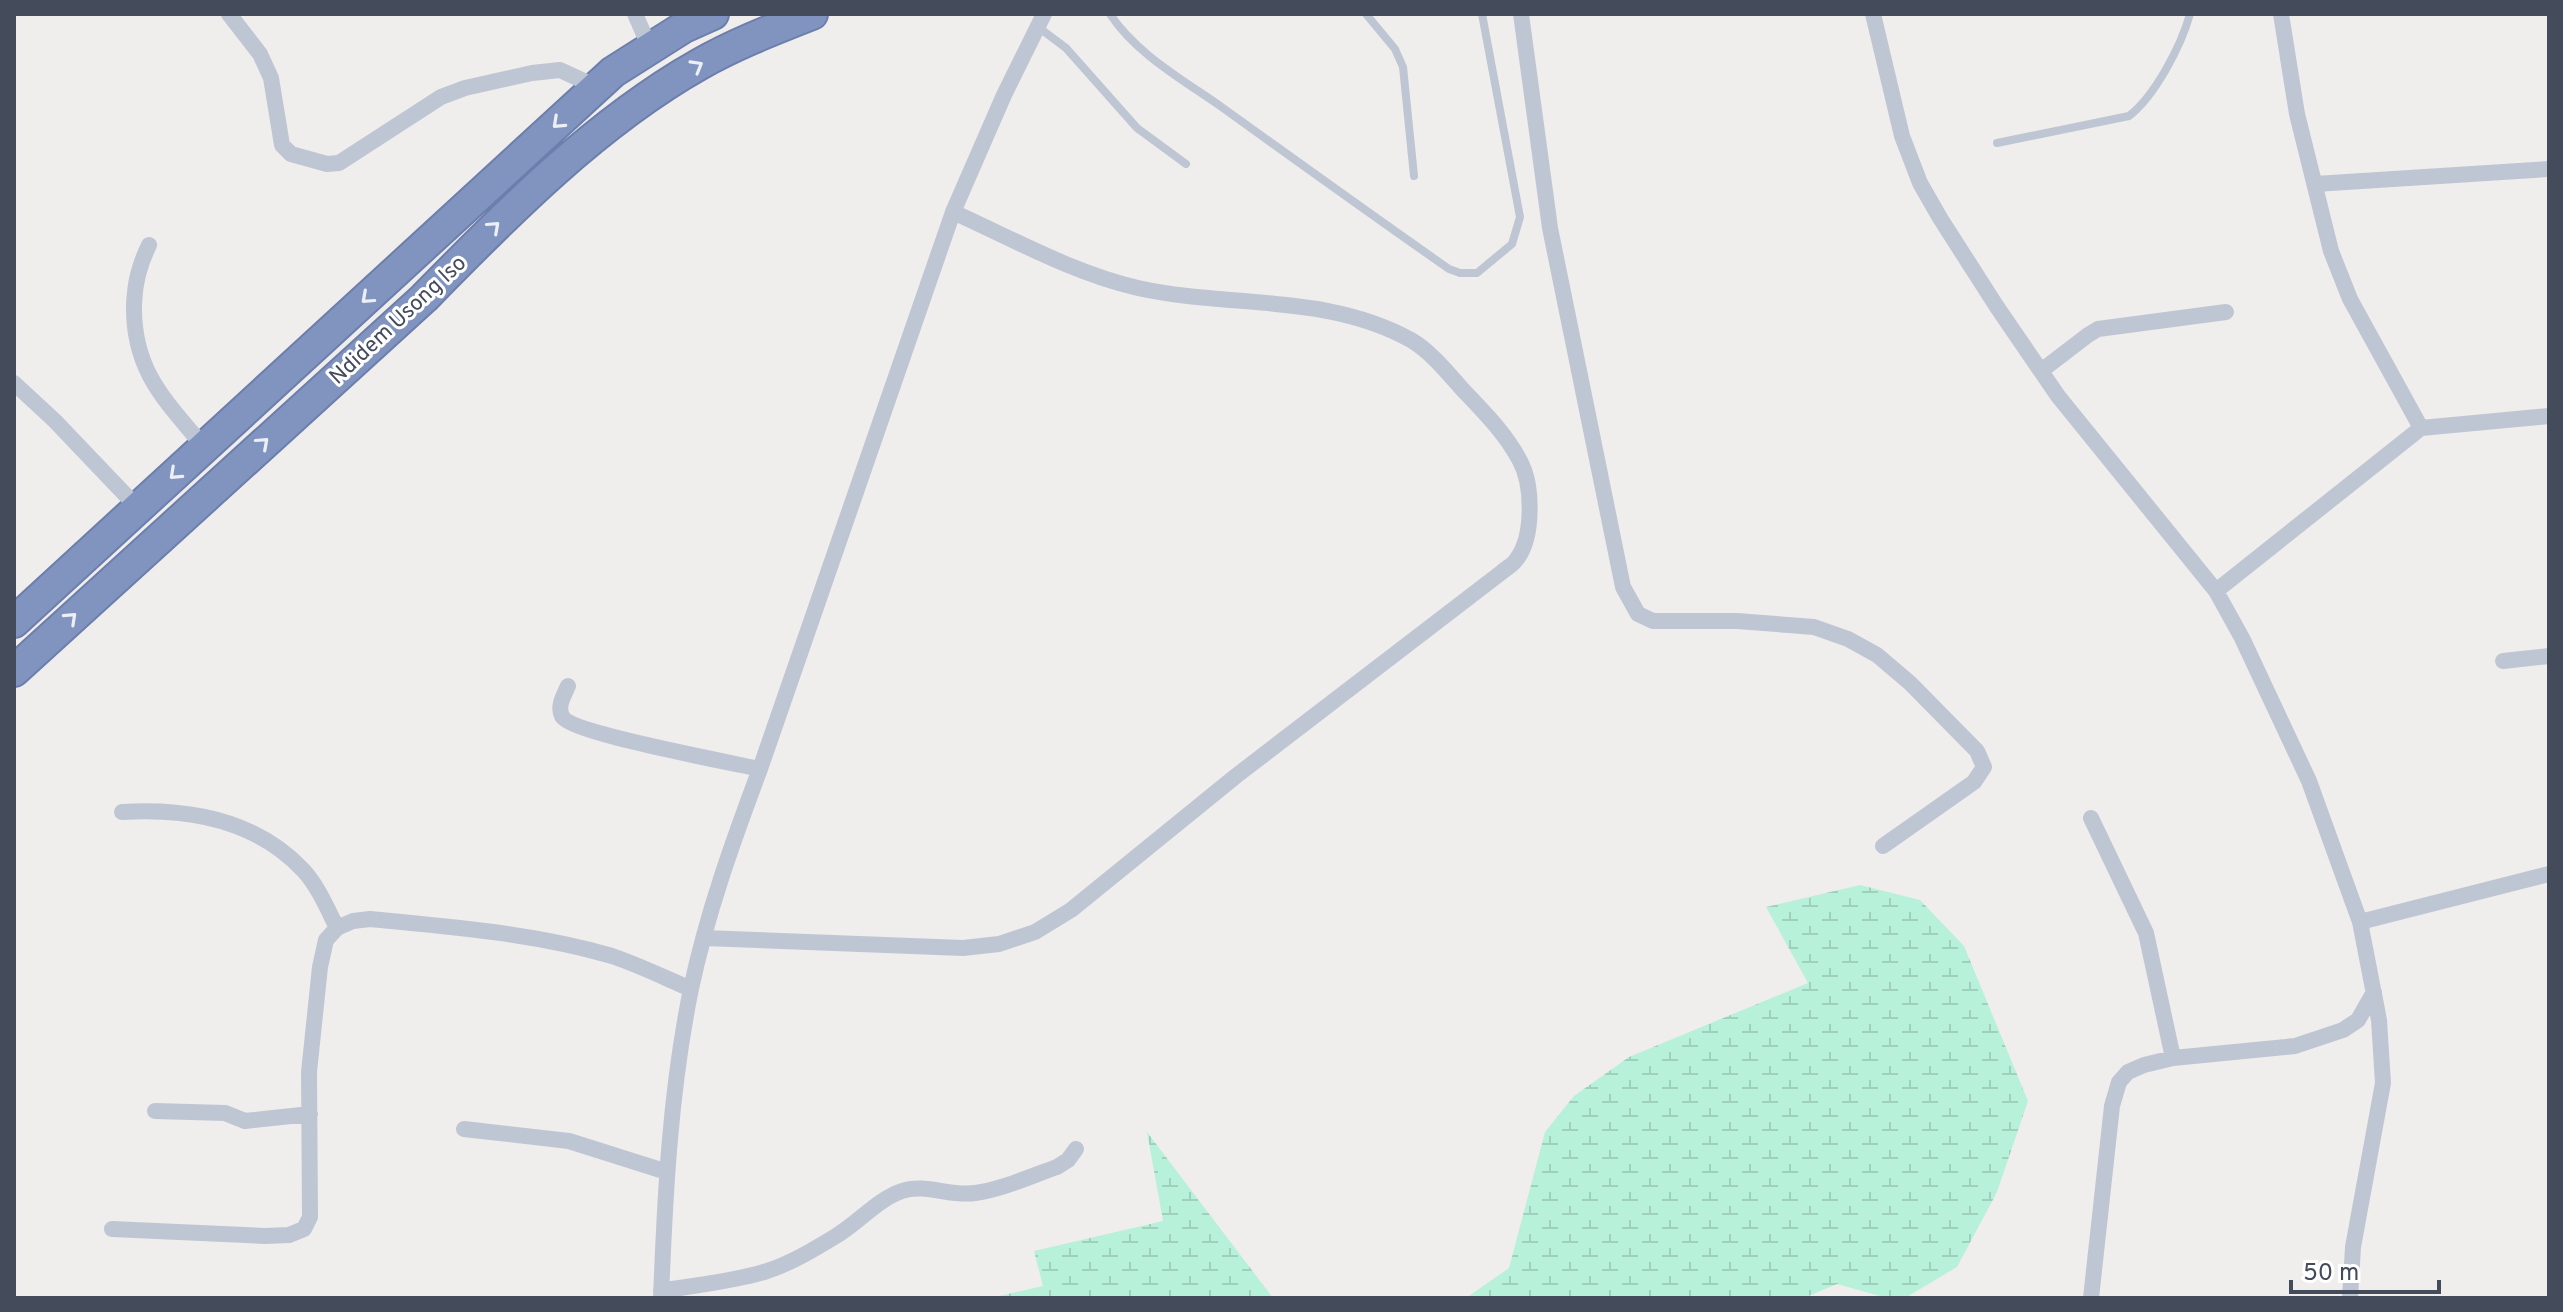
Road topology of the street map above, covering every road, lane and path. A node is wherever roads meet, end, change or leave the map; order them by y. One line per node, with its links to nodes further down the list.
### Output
1 (229, 14): 14 (street)
2 (635, 14): 13 (street)
3 (713, 14): 13 (highway, Ndidem Usong Iso)
4 (812, 14): 33 (highway, Ndidem Usong Iso, one-way to 4)
5 (1110, 14): 7 (lane)
6 (1366, 14): 18 (lane)
7 (1482, 14)
8 (1521, 14): 38 (street)
9 (1873, 14): 23 (street)
10 (2190, 14): 15 (lane)
11 (2281, 14): 19 (street)
12 (1041, 20): 16 (lane); 20 (street)
13 (650, 48): 14 (highway, Ndidem Usong Iso)
14 (597, 87): 27 (highway, Ndidem Usong Iso, one-way to 27)
15 (1997, 143)
16 (1186, 164)
17 (2549, 169): 19 (street)
18 (1414, 176)
19 (2315, 184): 26 (street)
20 (953, 212): 35 (street); 42 (street)
21 (149, 245): 27 (street)
22 (2226, 312): 23 (street)
23 (2041, 371): 29 (street)
24 (14, 383): 28 (street)
25 (2549, 416): 26 (street)
26 (2421, 428): 29 (street)
27 (204, 447): 28 (highway, Ndidem Usong Iso, one-way to 28)
28 (138, 508): 30 (highway, Ndidem Usong Iso)
29 (2216, 591): 40 (street)
30 (14, 622)
31 (2549, 656): 32 (street)
32 (2503, 661)
33 (14, 671)
34 (568, 686): 35 (street)
35 (760, 769): 42 (street)
36 (122, 812): 41 (street)
37 (2091, 818): 45 (street)
38 (1883, 846)
39 (2549, 874): 40 (street)
40 (2360, 922): 44 (street)
41 (337, 928): 43 (street); 47 (street)
42 (704, 938): 43 (street)
43 (691, 989): 50 (street)
44 (2374, 992): 45 (street); 54 (street)
45 (2173, 1058): 53 (street)
46 (155, 1111): 47 (street)
47 (310, 1114): 51 (street)
48 (464, 1129): 50 (street)
49 (1076, 1149): 52 (street)
50 (667, 1172): 52 (street)
51 (112, 1229)
52 (661, 1294)
53 (2091, 1298)
54 (2350, 1298)

